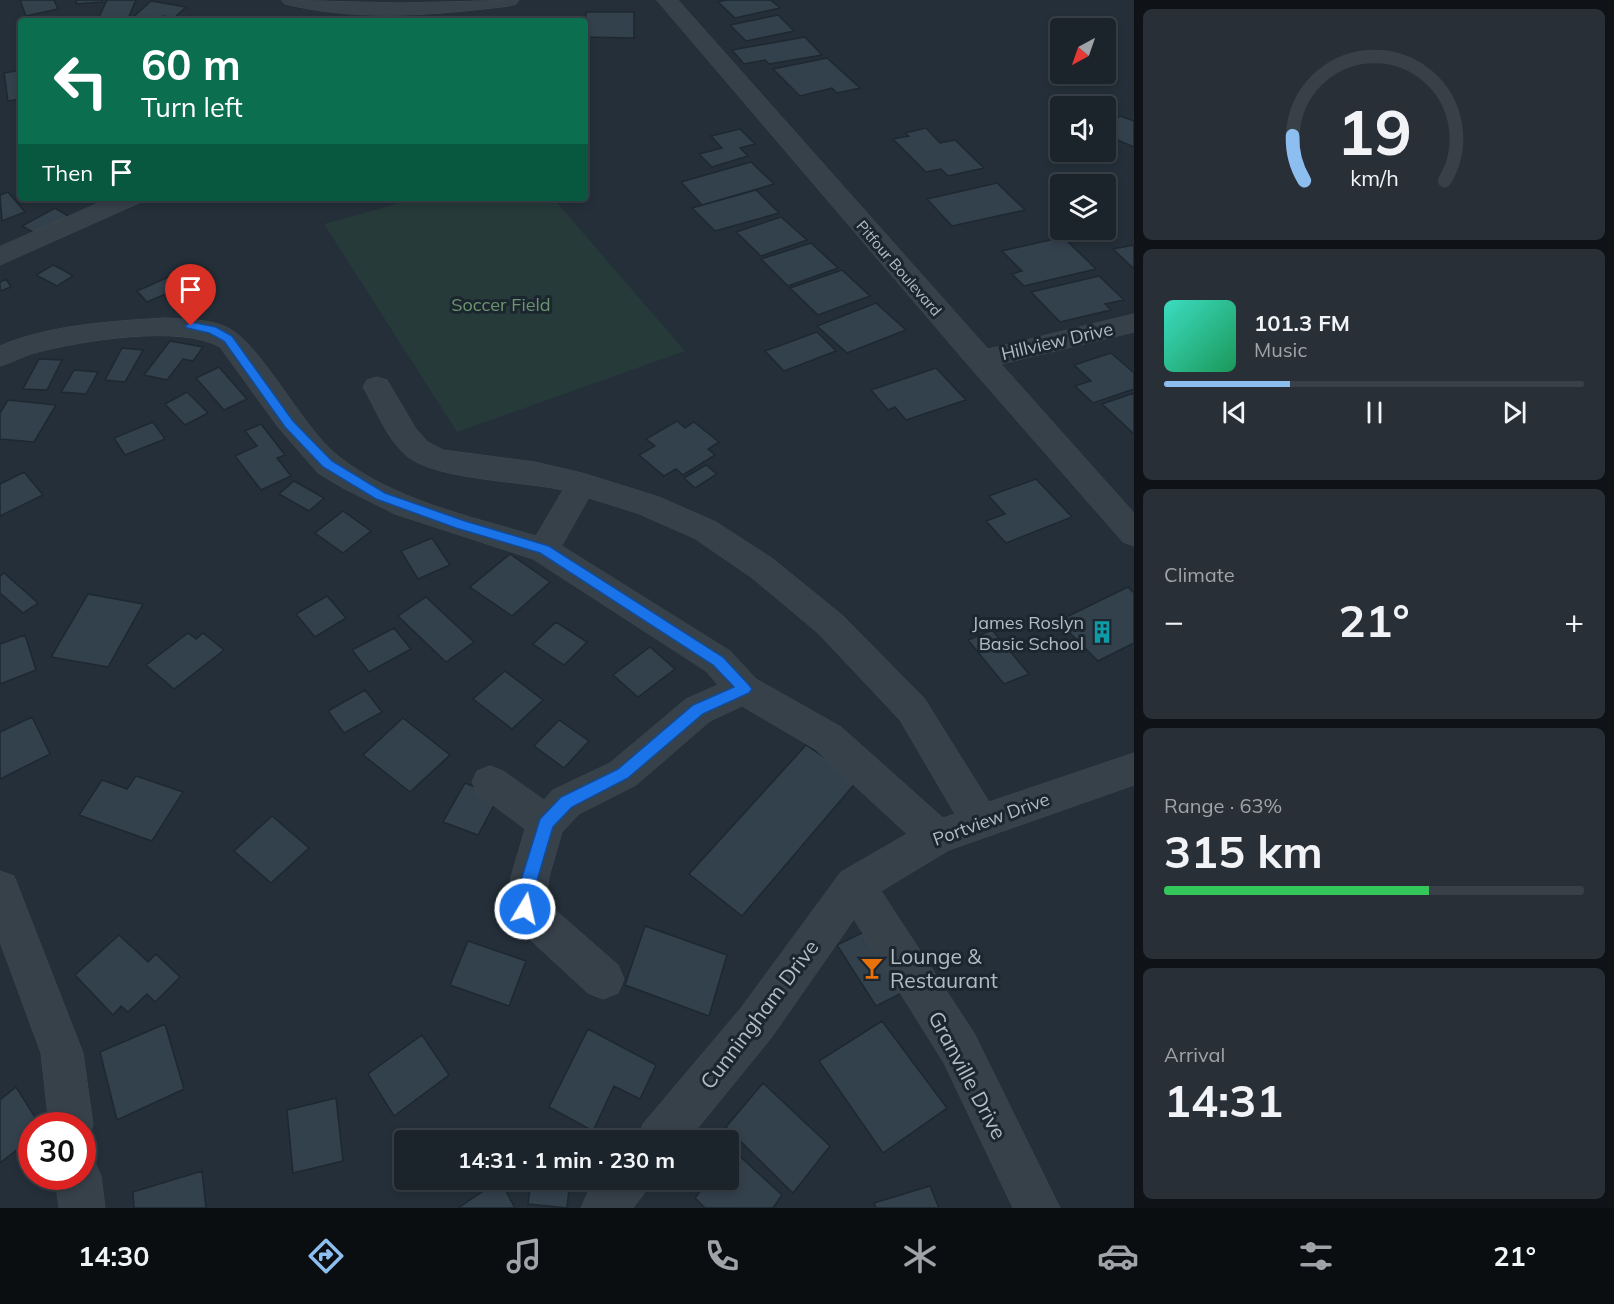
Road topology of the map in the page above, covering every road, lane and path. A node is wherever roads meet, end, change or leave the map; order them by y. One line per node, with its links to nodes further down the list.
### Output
1 (509, 0): 3 (street)
2 (667, 0): 8 (street, Pitfour Boulevard)
3 (298, 8)
4 (123, 201): 5 (street)
5 (0, 257)
6 (1134, 322): 8 (street, Hillview Drive)
7 (0, 357): 12 (street)
8 (979, 360): 11 (street, Pitfour Boulevard)
9 (377, 387): 10 (street)
10 (582, 484): 12 (street); 16 (street)
11 (1134, 534)
12 (544, 550): 13 (street)
13 (744, 689): 17 (street); 18 (street)
14 (1134, 769): 16 (street, Portview Drive)
15 (490, 782): 17 (street)
16 (980, 821): 18 (street, Portview Drive)
17 (546, 824): 21 (street)
18 (937, 837): 19 (street, Portview Drive)
19 (855, 885): 23 (street, Cunningham Drive); 28 (street, Granville Drive)
20 (0, 889): 22 (street)
21 (603, 979)
22 (69, 1112)
23 (667, 1130)
24 (80, 1190): 26 (street)
25 (618, 1190): 27 (street)
26 (82, 1208)
27 (604, 1208)
28 (1037, 1208)

